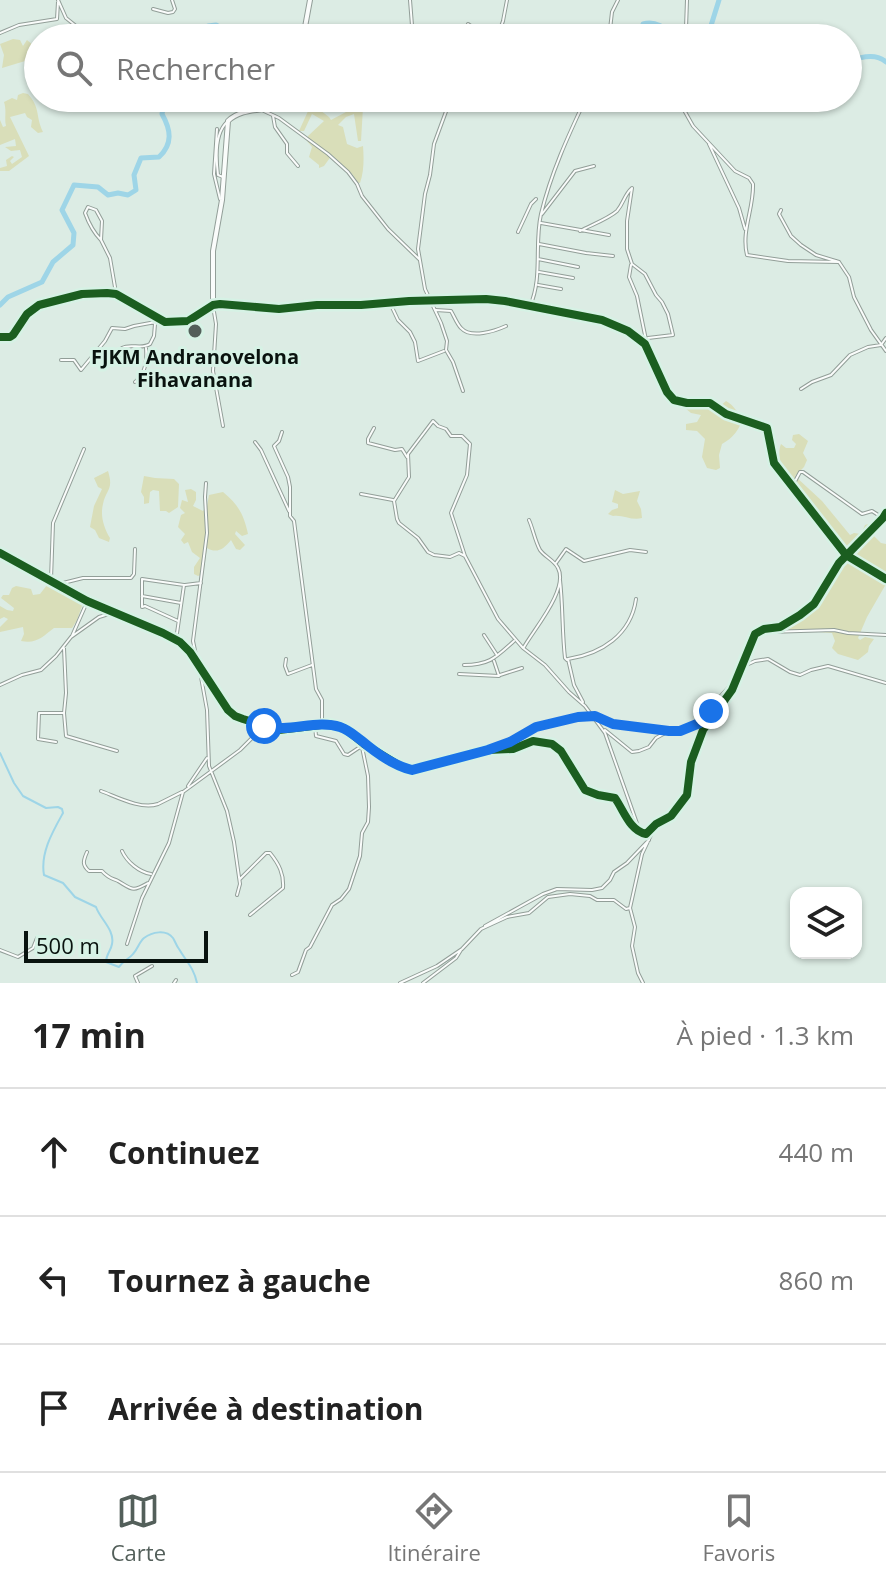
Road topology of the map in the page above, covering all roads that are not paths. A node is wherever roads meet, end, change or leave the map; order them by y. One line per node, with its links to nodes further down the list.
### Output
1 (58, 0): 9 (street); 10 (street)
2 (172, 0): 8 (street)
3 (310, 0): 14 (street)
4 (410, 0): 15 (street)
5 (507, 0): 16 (street)
6 (618, 0): 17 (street)
7 (687, 0): 18 (street)
8 (153, 9)
9 (66, 18): 10 (street); 13 (street)
10 (57, 19): 12 (street)
11 (24, 24): 19 (street)
12 (25, 24)
13 (74, 24)
14 (306, 24)
15 (412, 24)
16 (502, 24)
17 (611, 24)
18 (686, 24)
19 (0, 33)
20 (242, 112): 31 (street)
21 (266, 112): 25 (street)
22 (446, 112): 42 (street)
23 (579, 112): 33 (street)
24 (685, 112): 27 (street)
25 (273, 115): 28 (street); 42 (street)
26 (217, 129): 31 (street)
27 (708, 142): 38 (street); 38 (street)
28 (298, 166)
29 (594, 166): 33 (street)
30 (536, 199): 36 (street)
31 (221, 201): 54 (street)
32 (781, 210): 44 (street)
33 (541, 215): 34 (street)
34 (539, 223): 35 (street); 40 (street)
35 (580, 231): 37 (street); 45 (street)
36 (518, 232)
37 (609, 235)
38 (746, 235): 44 (street)
39 (101, 240): 39 (street); 51 (street)
40 (538, 243): 41 (street); 43 (street)
41 (613, 256)
42 (420, 259): 52 (street)
43 (537, 259): 46 (street); 47 (street)
44 (839, 262): 63 (street)
45 (632, 264): 62 (street); 62 (street)
46 (578, 267)
47 (537, 271): 48 (street); 49 (street)
48 (573, 278)
49 (537, 285): 50 (street); 55 (street)
50 (561, 289)
51 (116, 294): 57 (street); 60 (street)
52 (432, 301): 53 (street); 55 (street); 56 (street)
53 (390, 302): 54 (street); 65 (street)
54 (213, 305): 57 (street); 72 (street)
55 (530, 306): 62 (street)
56 (435, 310): 59 (street); 65 (street)
57 (162, 321): 58 (street)
58 (155, 322): 64 (street); 67 (street)
59 (506, 326)
60 (0, 337)
61 (886, 338): 63 (street)
62 (646, 343): 79 (street)
63 (881, 345): 66 (street); 70 (street)
64 (146, 347): 68 (street); 69 (street)
65 (446, 350): 71 (street)
66 (886, 351)
67 (61, 360)
68 (123, 365)
69 (135, 382)
70 (801, 389)
71 (463, 391)
72 (223, 426)
73 (374, 428): 77 (street)
74 (282, 432): 82 (street)
75 (255, 442): 82 (street)
76 (84, 449): 94 (street)
77 (408, 458): 81 (street); 90 (street)
78 (206, 483): 95 (street)
79 (792, 486): 84 (street); 89 (street)
80 (361, 494): 81 (street)
81 (394, 501): 90 (street)
82 (289, 512): 118 (street)
83 (886, 513): 84 (street)
84 (883, 518): 89 (street)
85 (529, 520): 91 (street)
86 (135, 549): 96 (street)
87 (646, 552): 91 (street)
88 (0, 553): 94 (street)
89 (846, 555): 93 (street); 104 (street)
90 (465, 556): 109 (street)
91 (556, 564): 92 (street)
92 (560, 574): 111 (street); 115 (street)
93 (886, 579)
94 (50, 581): 96 (street)
95 (201, 583): 97 (street); 117 (street)
96 (58, 585): 100 (street)
97 (184, 585): 98 (street); 101 (street)
98 (142, 596): 101 (street); 103 (street)
99 (636, 599): 115 (street)
100 (87, 601): 102 (street); 107 (street)
101 (181, 603): 103 (street)
102 (113, 613): 107 (street); 108 (street)
103 (178, 622): 108 (street)
104 (764, 629): 106 (street); 116 (street)
105 (484, 635): 112 (street)
106 (886, 635)
107 (71, 637): 110 (street)
108 (176, 640): 117 (street)
109 (515, 640): 111 (street); 112 (street)
110 (64, 648): 125 (street); 127 (street)
111 (523, 648): 126 (street)
112 (498, 656): 114 (street)
113 (286, 659): 118 (street)
114 (493, 660): 119 (street); 123 (street)
115 (568, 661): 126 (street)
116 (743, 661): 121 (street); 133 (street)
117 (198, 664): 132 (street); 138 (street)
118 (313, 664): 131 (street)
119 (464, 665)
120 (522, 668): 123 (street)
121 (741, 668): 124 (street); 143 (street)
122 (459, 674): 123 (street)
123 (499, 676)
124 (886, 683)
125 (0, 685)
126 (585, 706): 128 (street)
127 (64, 713): 134 (street); 137 (street)
128 (592, 716): 129 (street); 133 (street); 136 (street)
129 (598, 724): 133 (street); 144 (street)
130 (315, 725): 131 (street); 132 (street); 135 (street)
131 (322, 725): 135 (street)
132 (279, 730): 139 (street)
133 (669, 731)
134 (56, 742)
135 (363, 745): 136 (street); 160 (street)
136 (488, 750): 144 (street)
137 (117, 751)
138 (208, 757): 139 (street); 140 (street)
139 (210, 771): 140 (street); 149 (street)
140 (187, 788): 142 (street)
141 (101, 791): 142 (street)
142 (183, 792): 148 (street)
143 (668, 817): 144 (street); 145 (street)
144 (640, 833)
145 (649, 840): 152 (street); 154 (street)
146 (122, 851): 148 (street)
147 (87, 852): 150 (street)
148 (153, 874): 150 (street)
149 (239, 880): 151 (street); 153 (street)
150 (149, 882): 156 (street)
151 (237, 895)
152 (630, 908): 154 (street); 164 (street)
153 (250, 915)
154 (481, 929): 157 (street)
155 (37, 938): 158 (street)
156 (127, 944)
157 (462, 949): 162 (street); 163 (street)
158 (0, 950)
159 (152, 966): 161 (street)
160 (292, 975)
161 (138, 983)
162 (400, 983)
163 (423, 983)
164 (643, 983)

